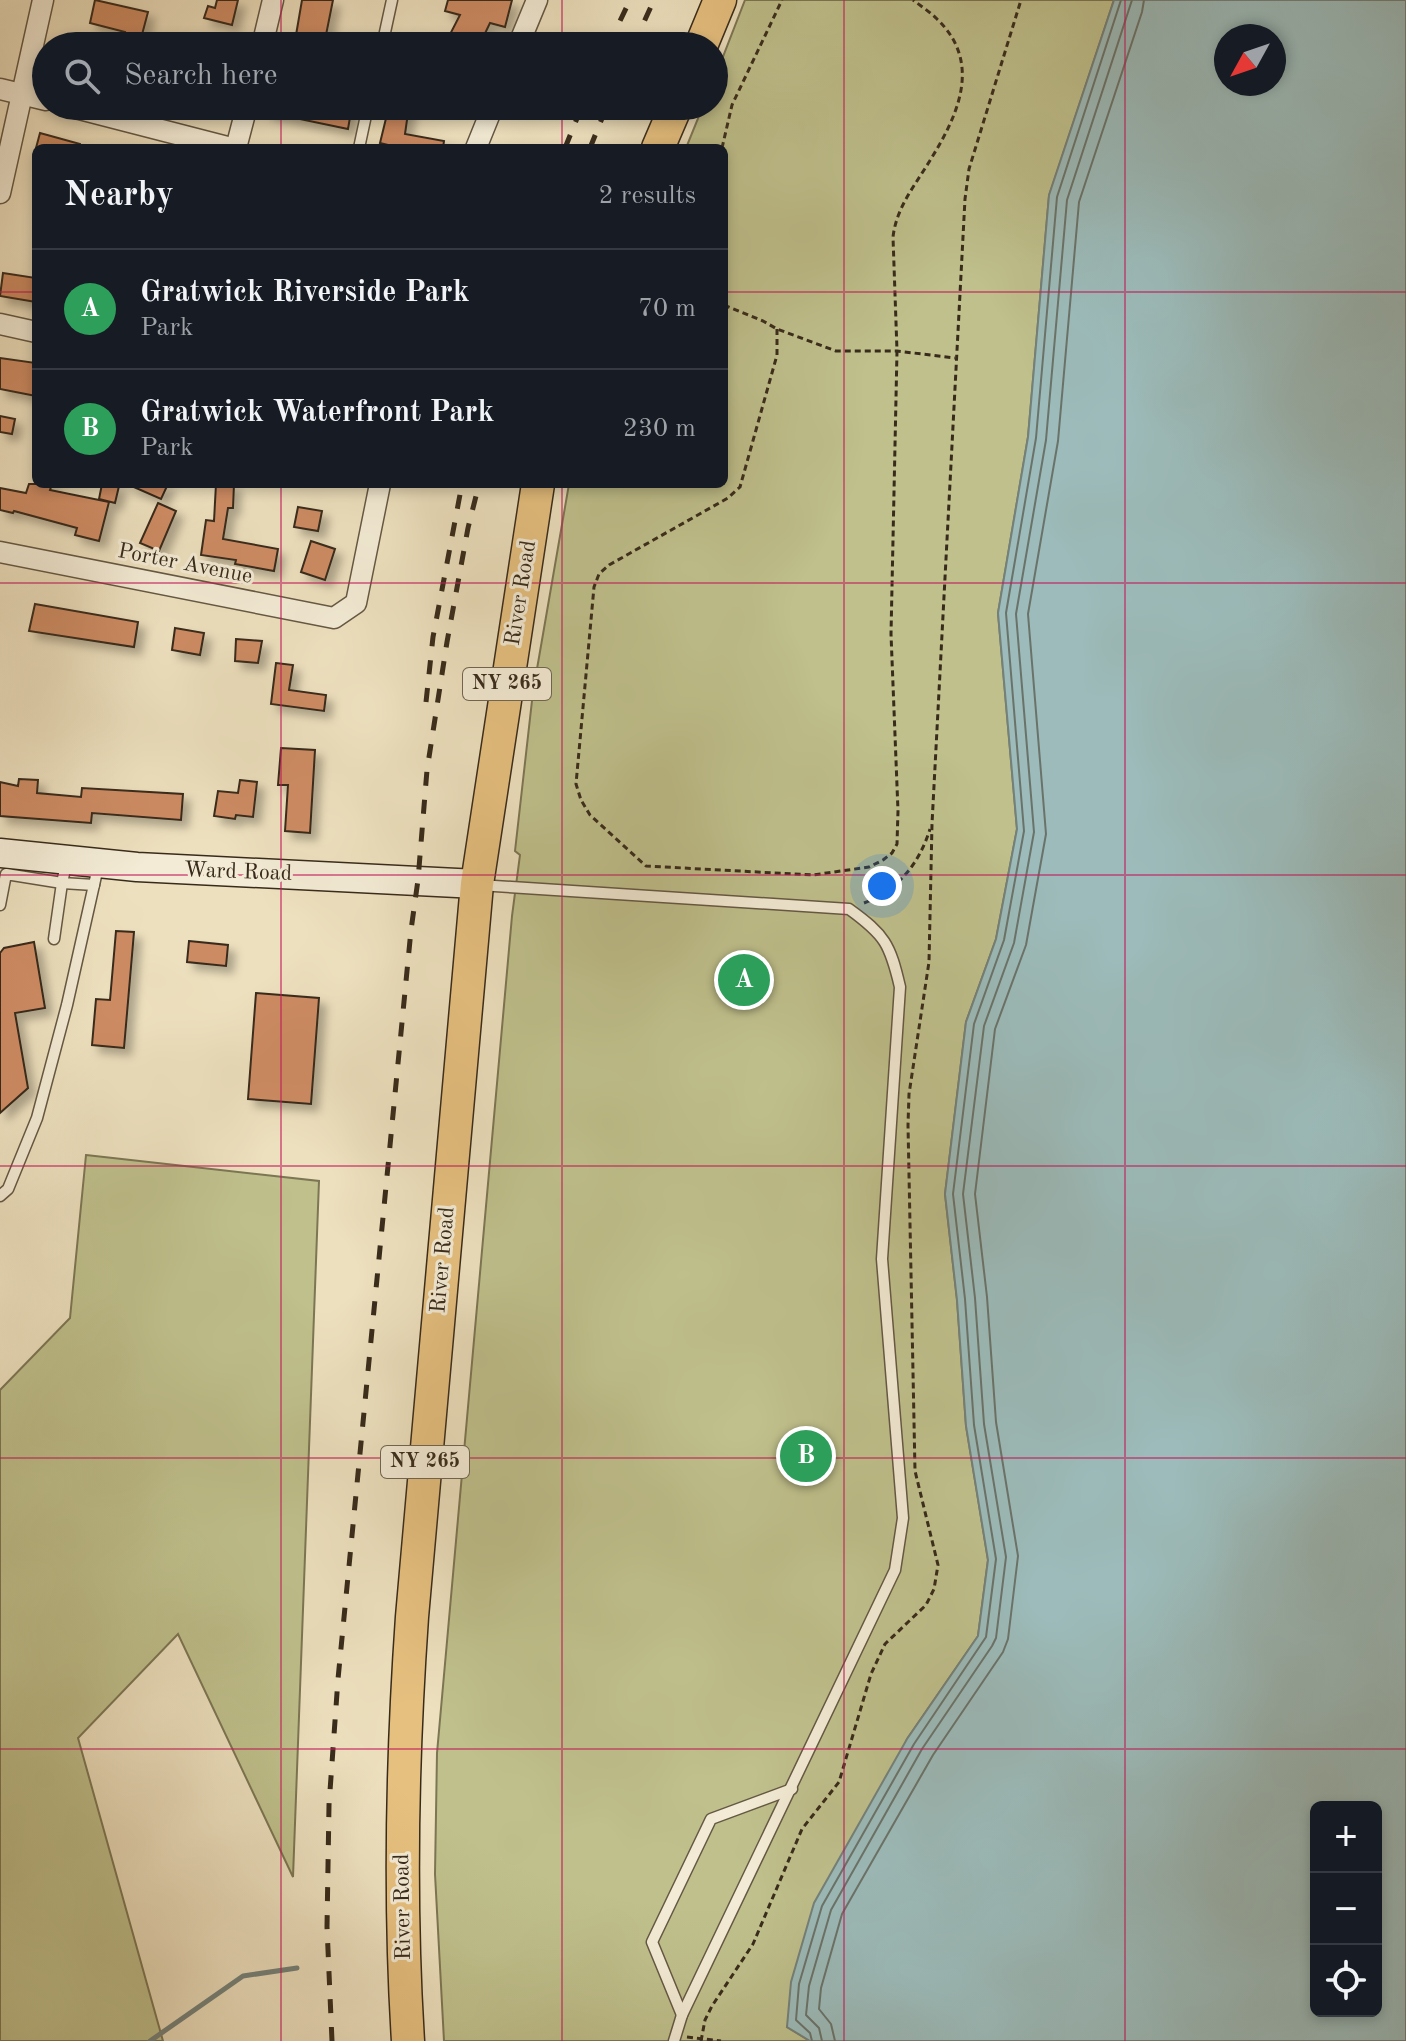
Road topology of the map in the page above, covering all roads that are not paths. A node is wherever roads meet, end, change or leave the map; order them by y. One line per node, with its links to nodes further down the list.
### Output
1 (43, 0): 6 (street)
2 (273, 0): 7 (street)
3 (392, 0): 8 (lane)
4 (537, 0): 9 (street)
5 (720, 0): 10 (main road)
6 (36, 32)
7 (265, 32)
8 (385, 32)
9 (524, 32)
10 (707, 32)
11 (32, 49): 13 (street)
12 (0, 89): 13 (street)
13 (22, 94): 14 (street); 25 (street)
14 (32, 96)
15 (123, 120): 20 (street)
16 (243, 120): 21 (street)
17 (365, 120): 22 (lane)
18 (487, 120): 23 (street)
19 (670, 120): 24 (main road)
20 (218, 144)
21 (235, 144)
22 (360, 144)
23 (478, 144)
24 (660, 144)
25 (0, 193)
26 (0, 324): 27 (street)
27 (32, 331)
28 (379, 488): 30 (street, Porter Avenue)
29 (537, 488): 34 (main road, River Road / NY 265)
30 (0, 552)
31 (5, 860): 32 (main road, Ward Road); 35 (lane)
32 (64, 871): 33 (main road, Ward Road); 36 (lane)
33 (96, 874): 34 (main road, Ward Road); 37 (lane)
34 (477, 884): 38 (lane); 41 (main road, River Road / NY 265)
35 (0, 905)
36 (54, 939)
37 (0, 1196)
38 (792, 1789): 39 (lane); 39 (lane)
39 (682, 2015): 40 (lane)
40 (675, 2039)
41 (408, 2041)

